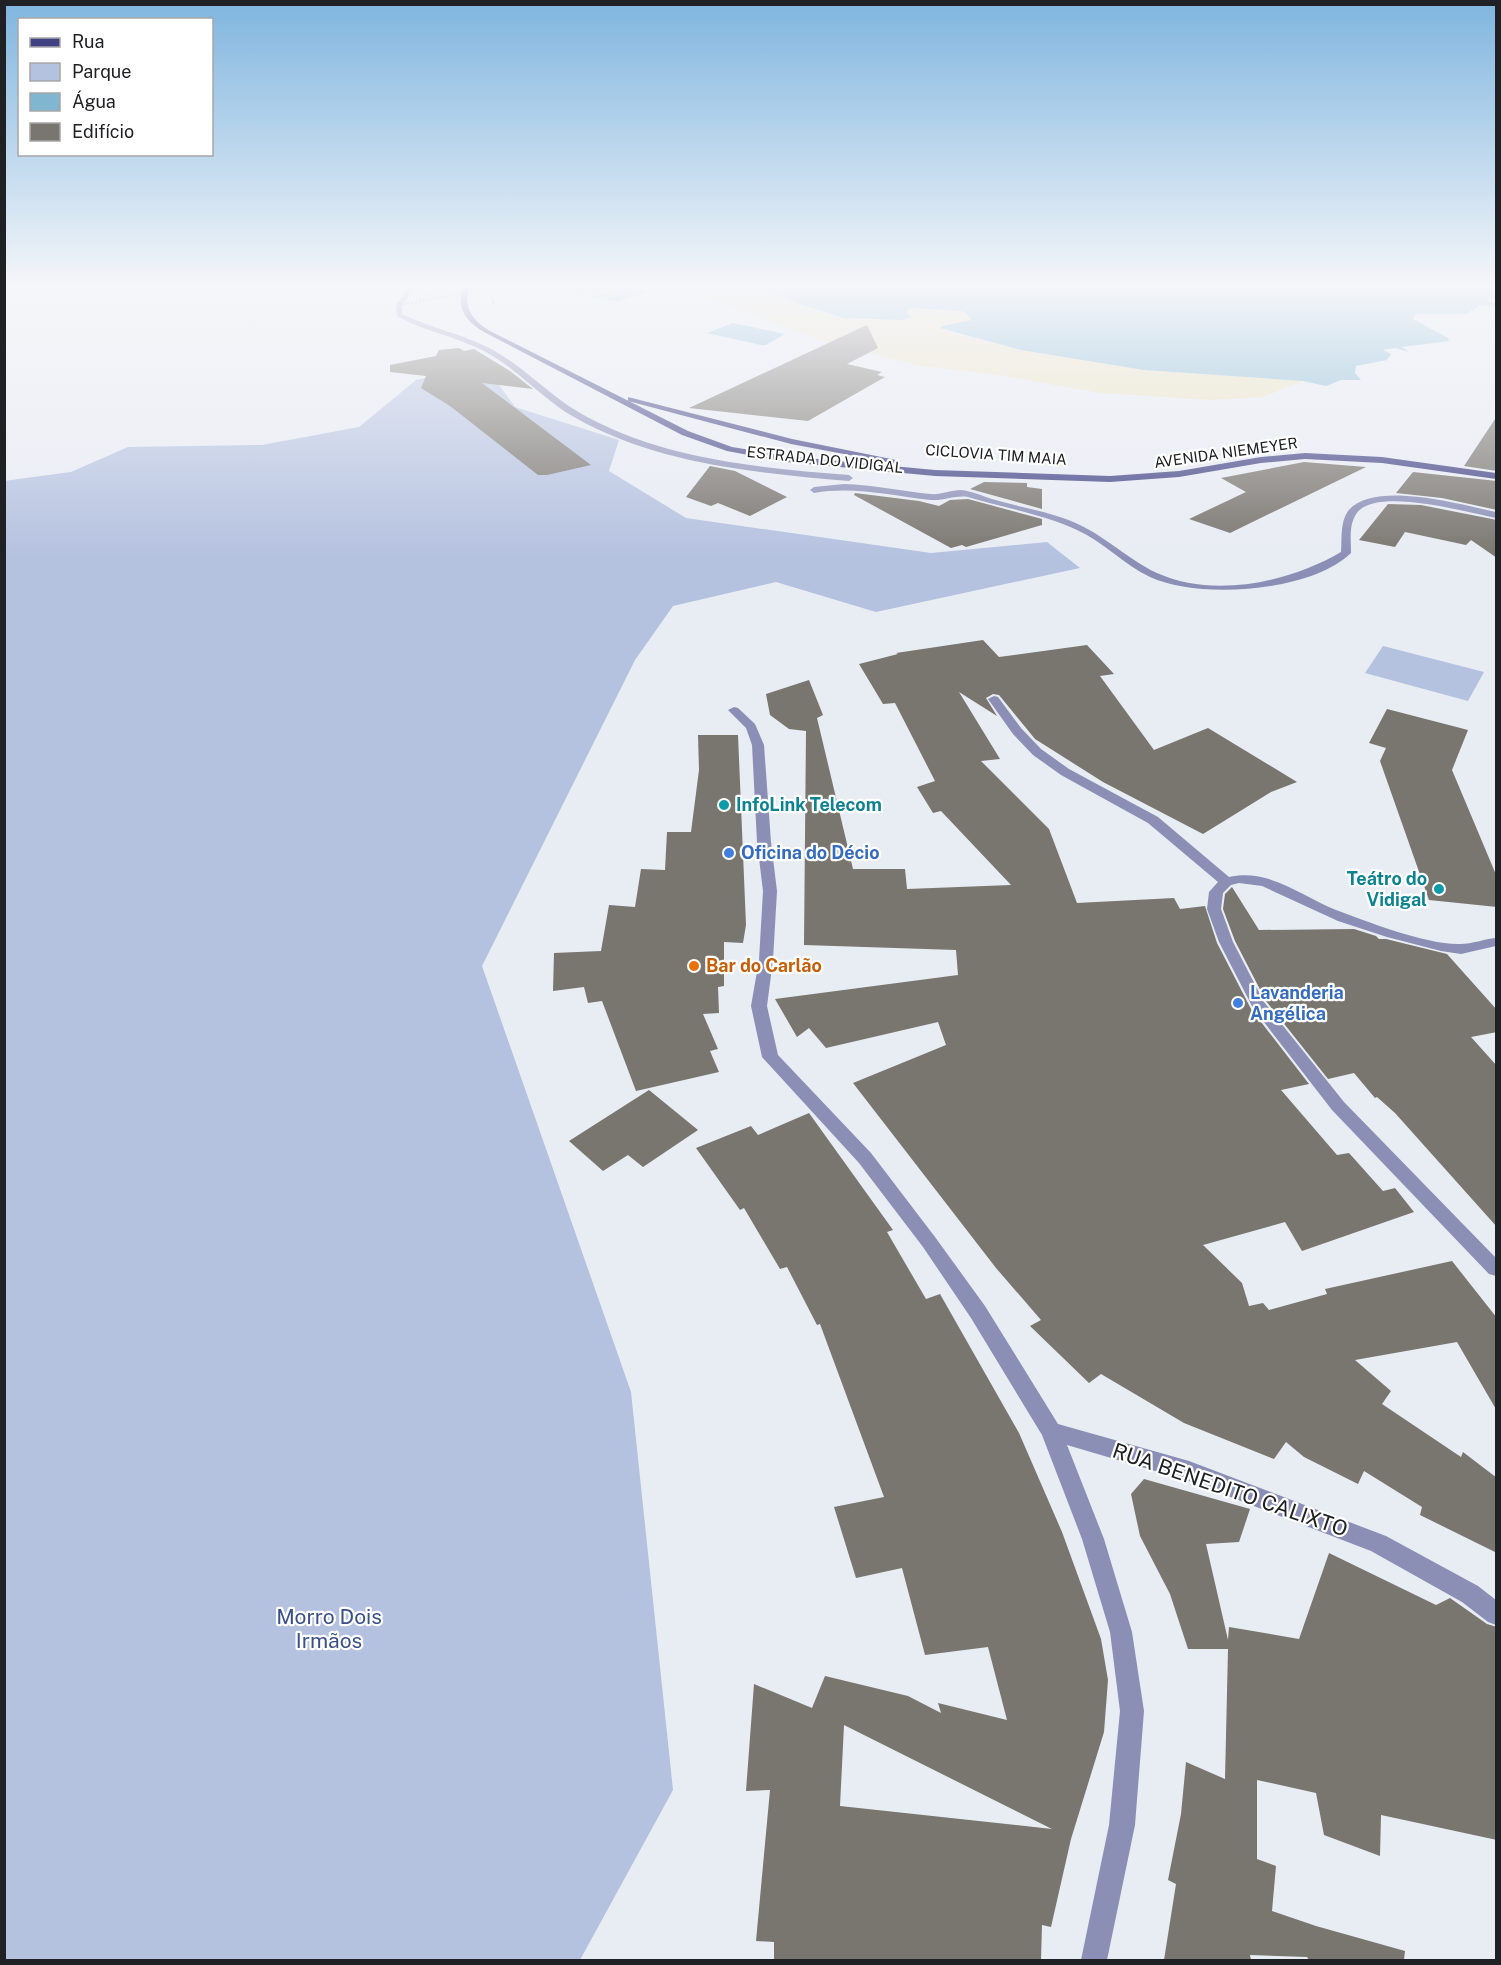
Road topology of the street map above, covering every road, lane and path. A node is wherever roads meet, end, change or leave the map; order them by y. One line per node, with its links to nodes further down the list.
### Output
1 (523, 377): 9 (street, ESTRADA DO VIDIGAL)
2 (574, 377): 3 (main road, AVENIDA NIEMEYER)
3 (597, 389): 4 (main road, AVENIDA NIEMEYER); 5 (main road, AVENIDA NIEMEYER)
4 (706, 441): 5 (main road); 6 (main road, AVENIDA NIEMEYER)
5 (791, 441): 6 (main road); 7 (main road, AVENIDA NIEMEYER)
6 (816, 463): 7 (main road, AVENIDA NIEMEYER)
7 (994, 475): 8 (main road, AVENIDA NIEMEYER)
8 (1497, 476)
9 (895, 481)
10 (913, 484): 12 (street, ESTRADA DO VIDIGAL)
11 (814, 490): 12 (street, ESTRADA DO VIDIGAL)
12 (959, 493): 13 (street, ESTRADA DO VIDIGAL)
13 (1497, 515)
14 (994, 699): 16 (street)
15 (734, 710): 19 (street)
16 (1227, 882): 17 (street); 18 (street)
17 (1497, 942)
18 (1497, 1269)
19 (1052, 1431): 20 (street, RUA BENEDITO CALIXTO); 21 (street)
20 (1497, 1614)
21 (1094, 1960)

